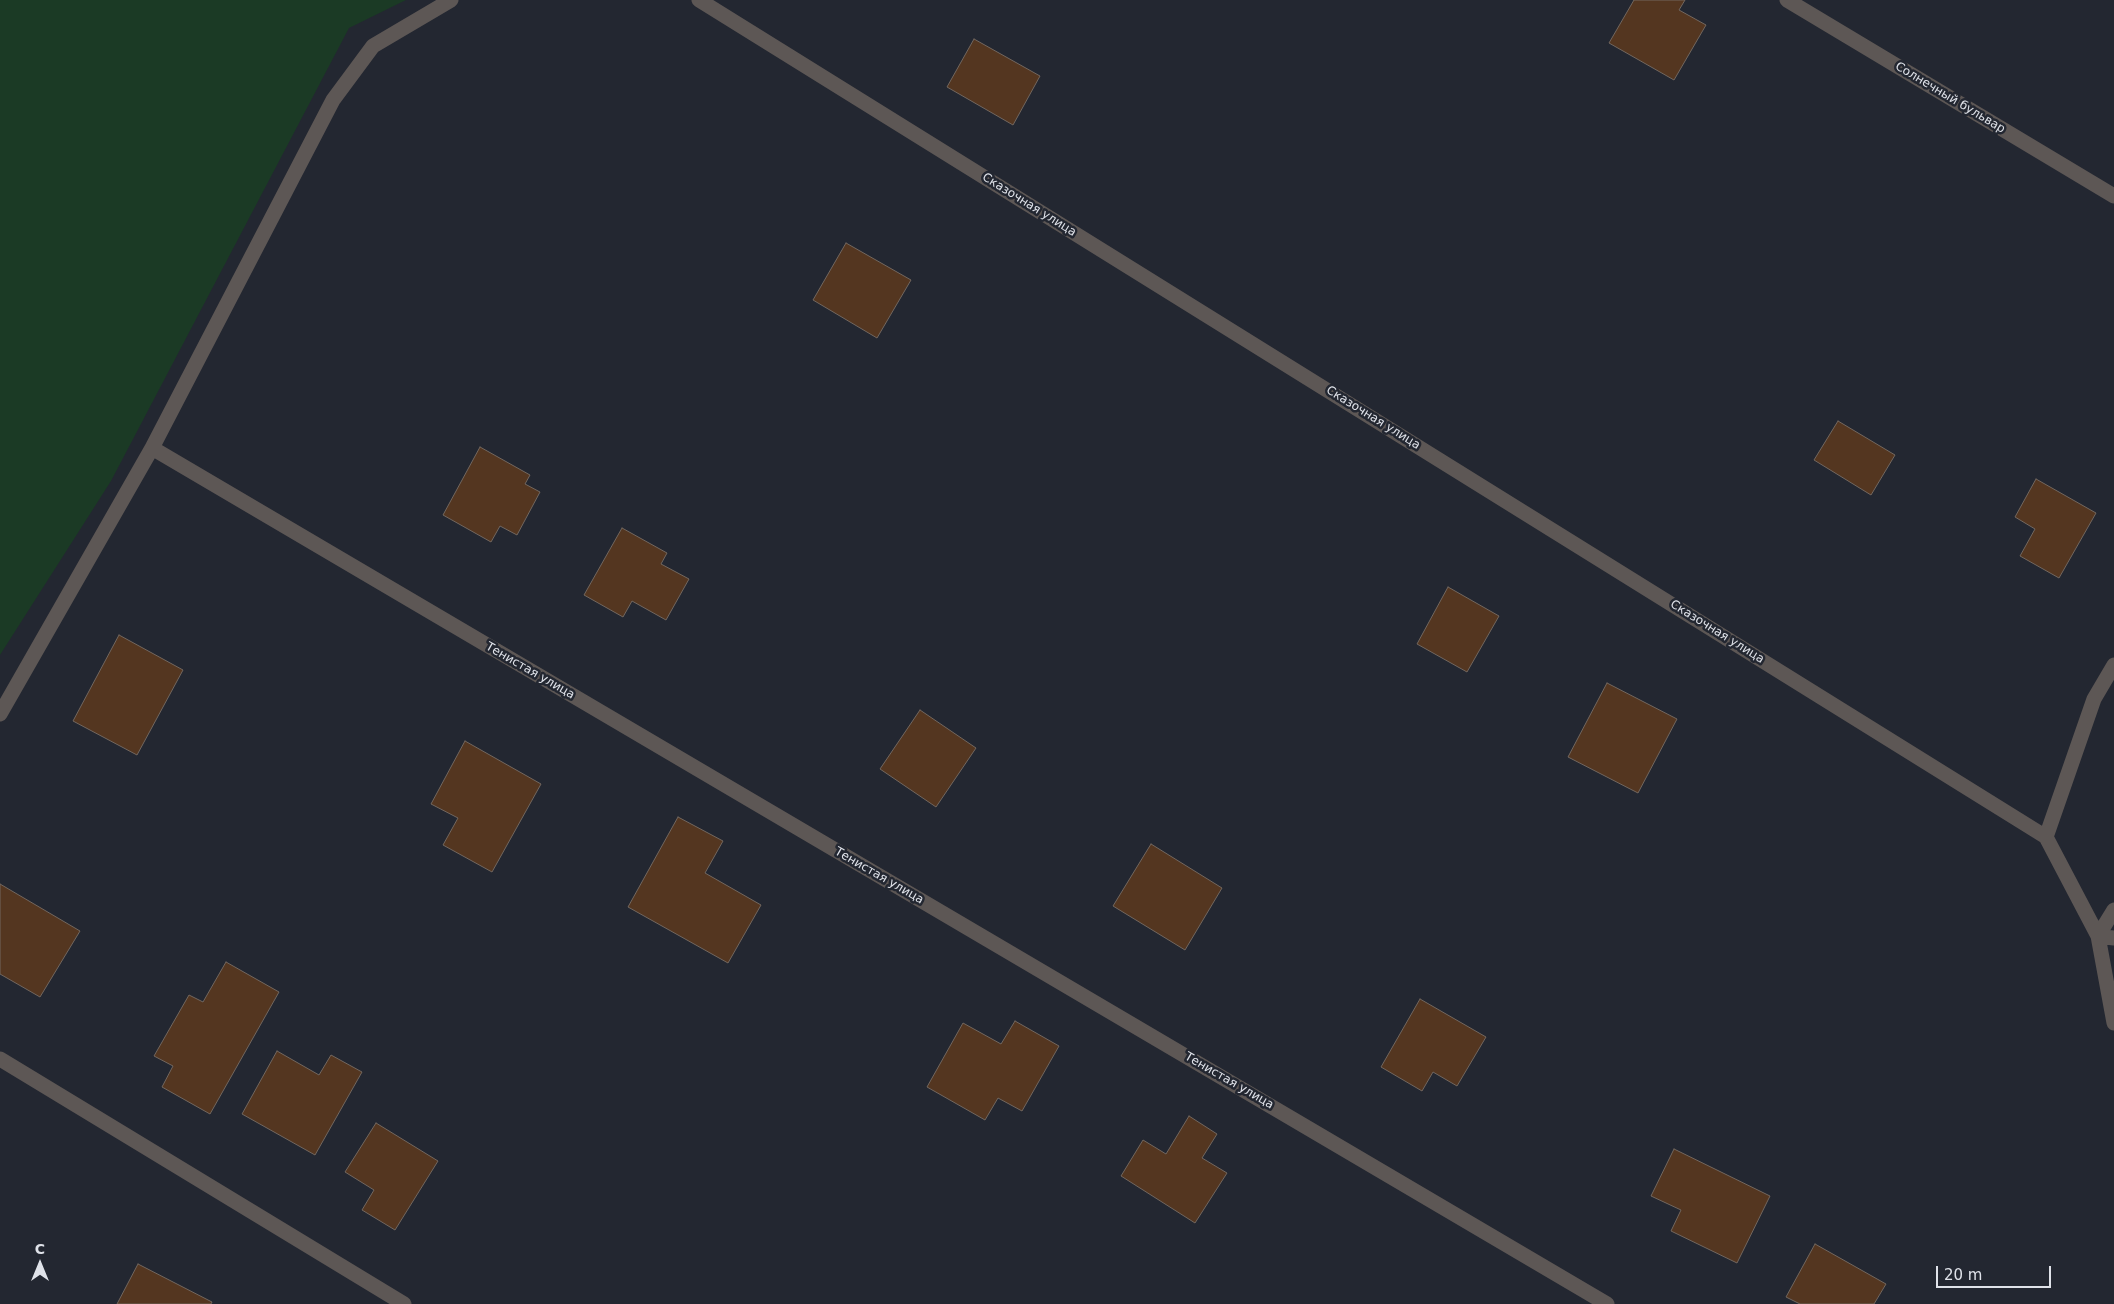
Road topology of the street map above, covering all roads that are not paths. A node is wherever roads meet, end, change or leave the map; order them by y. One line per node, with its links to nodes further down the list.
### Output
1 (451, 0): 5 (street)
2 (699, 0): 8 (street, Сказочная улица)
3 (1786, 0): 4 (street, Солнечный бульвар)
4 (2114, 196)
5 (152, 448): 7 (street); 15 (street, Тенистая улица)
6 (2114, 665): 8 (street)
7 (0, 714)
8 (2046, 837): 10 (street)
9 (2114, 910): 10 (street)
10 (2098, 936): 11 (street); 12 (street)
11 (2114, 938)
12 (2114, 1023)
13 (0, 1058): 14 (street)
14 (404, 1304)
15 (1607, 1304)

